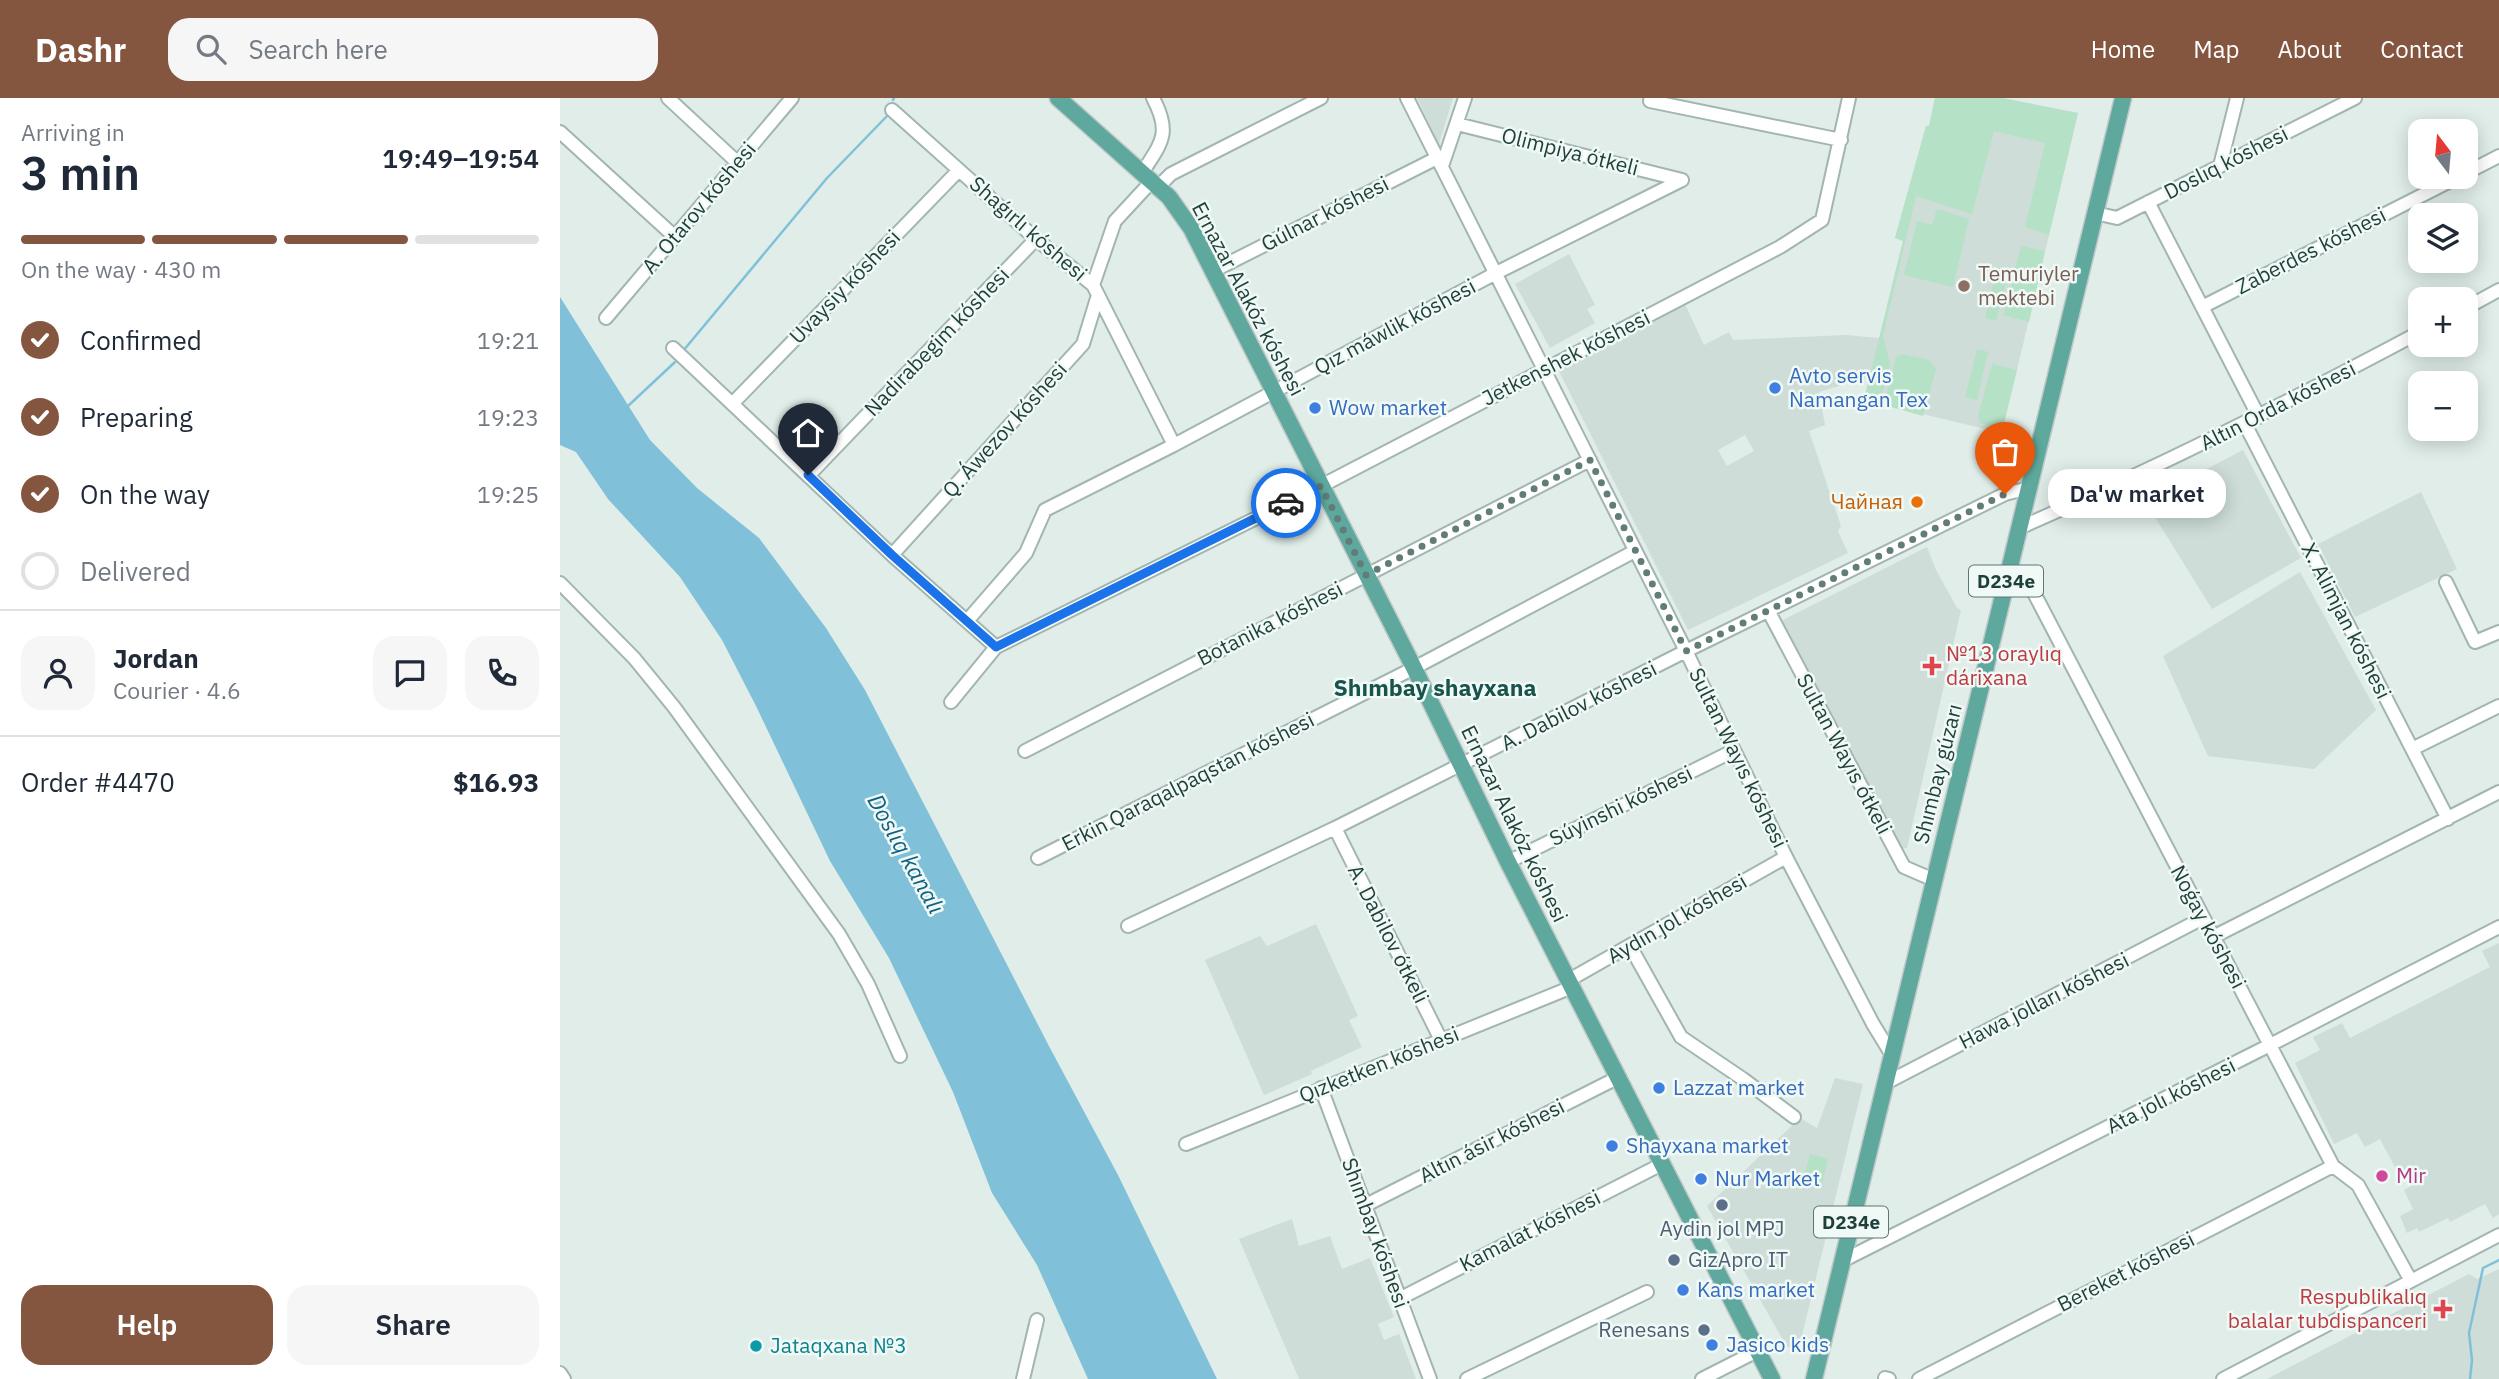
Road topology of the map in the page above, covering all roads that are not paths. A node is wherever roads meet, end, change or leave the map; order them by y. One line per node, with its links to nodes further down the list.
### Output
1 (668, 98): 19 (street)
2 (792, 98): 19 (street, A. Otarov kóshesi)
3 (1058, 98): 24 (main road, Ernazar Alakóz kóshesi)
4 (1153, 98): 24 (street)
5 (1321, 98): 24 (street)
6 (1407, 98): 18 (street, Sultan Wayıs kóshesi)
7 (1465, 98): 14 (street)
8 (1849, 98): 16 (street)
9 (2123, 98): 27 (main road, Shımbay gúzarı / D234e)
10 (2237, 98): 20 (street)
11 (2355, 98): 20 (street, Doslıq kóshesi)
12 (1651, 99): 16 (street)
13 (892, 110): 22 (street, Shaǵırlı kóshesi)
14 (1457, 124): 18 (street); 23 (street, Olimpiya ótkeli)
15 (560, 132): 28 (street)
16 (1841, 141): 39 (street, Jetkenshek kóshesi)
17 (2499, 156): 21 (street)
18 (1440, 162): 30 (street, Gúlnar kóshesi); 31 (street, Sultan Wayıs kóshesi)
19 (738, 163): 28 (street, A. Otarov kóshesi)
20 (2220, 166): 26 (street, Doslıq kóshesi)
21 (2478, 167)
22 (959, 170): 29 (street, Shaǵırlı kóshesi); 41 (street, Uvaysiy kóshesi)
23 (1682, 180): 31 (street, Qız máwlik kóshesi)
24 (1150, 181): 30 (main road, Ernazar Alakóz kóshesi); 32 (street, Q. Áwezov kóshesi)
25 (2434, 189): 35 (street, Zaberdes kóshesi)
26 (2148, 202): 27 (street, Doslıq kóshesi); 35 (street)
27 (2095, 213): 48 (main road, Shımbay gúzarı / D234e)
28 (675, 237): 36 (street, A. Otarov kóshesi)
29 (1036, 239): 32 (street, Shaǵırlı kóshesi); 46 (street, Nadirabegim kóshesi)
30 (1213, 271): 40 (main road, Ernazar Alakóz kóshesi)
31 (1496, 274): 39 (street, Sultan Wayıs kóshesi); 40 (street, Qız máwlik kóshesi)
32 (1095, 290): 44 (street, Shaǵırlı kóshesi); 51 (street, Q. Áwezov kóshesi)
33 (2499, 290): 34 (street)
34 (2478, 301)
35 (2202, 307): 42 (street)
36 (606, 318)
37 (2408, 338): 42 (street, Altın Orda kóshesi)
38 (673, 348): 41 (street)
39 (1544, 369): 45 (street, Sultan Wayıs kóshesi); 47 (street, Jetkenshek kóshesi)
40 (1273, 392): 44 (street, Qız máwlik kóshesi); 47 (main road, Ernazar Alakóz kóshesi)
41 (732, 404): 46 (street)
42 (2259, 417): 43 (street, Altın Orda kóshesi)
43 (2245, 424): 49 (street, Altın Orda kóshesi); 64 (street, X. Alimjan kóshesi)
44 (1174, 445): 57 (street, Qız máwlik kóshesi)
45 (1590, 460): 50 (street, Sultan Wayıs kóshesi); 53 (street, Botanika kóshesi)
46 (808, 475): 51 (street)
47 (1321, 486): 53 (main road, Ernazar Alakóz kóshesi); 59 (street, Jetkenshek kóshesi)
48 (2029, 488): 49 (main road, Shımbay gúzarı / D234e); 56 (street, A. Dabilov kóshesi)
49 (2020, 528): 52 (main road, Shımbay gúzarı / D234e)
50 (1635, 551): 60 (street, Sultan Wayıs kóshesi); 61 (street, Erkin Qaraqalpaqstan kóshesi)
51 (892, 555): 57 (street)
52 (2009, 568): 74 (main road, Shımbay gúzarı / D234e); 75 (street, Noǵay kóshesi)
53 (1366, 575): 61 (main road, Ernazar Alakóz kóshesi); 65 (street, Botanika kóshesi)
54 (2446, 582): 58 (street)
55 (560, 583): 84 (street)
56 (1769, 612): 60 (street, A. Dabilov kóshesi); 74 (street, Sultan Wayıs ótkeli)
57 (967, 621): 59 (street)
58 (2499, 632)
59 (996, 647): 62 (street, Jetkenshek kóshesi)
60 (1686, 651): 66 (street, Sultan Wayıs kóshesi); 67 (street, A. Dabilov kóshesi)
61 (1414, 668): 67 (main road, Ernazar Alakóz kóshesi); 72 (street, Erkin Qaraqalpaqstan kóshesi)
62 (951, 702)
63 (2499, 706): 64 (street)
64 (2412, 749): 69 (street, X. Alimjan kóshesi)
65 (1025, 751)
66 (1734, 751): 71 (street, Sultan Wayıs kóshesi); 73 (street, Súyinshi kóshesi)
67 (1461, 765): 70 (street, A. Dabilov kóshesi); 73 (main road, Ernazar Alakóz kóshesi)
68 (2499, 792): 69 (street)
69 (2448, 819): 78 (street)
70 (1335, 828): 76 (street, A. Dabilov kóshesi); 81 (street, A. Dabilov ótkeli)
71 (1786, 857): 79 (street, Aydın jol kóshesi); 83 (street, Sultan Wayıs kóshesi)
72 (1038, 858)
73 (1508, 862): 80 (main road, Ernazar Alakóz kóshesi)
74 (1934, 880): 83 (main road, Shımbay gúzarı / D234e)
75 (2203, 918): 78 (street, Noǵay kóshesi); 86 (street, Hawa jolları kóshesi)
76 (1128, 926)
77 (2499, 927): 82 (street, Ata jolı kóshesi)
78 (2213, 937): 82 (street, Noǵay kóshesi)
79 (1630, 946): 80 (street, Aydın jol kóshesi); 88 (street)
80 (1571, 984): 81 (street, Qızketken kóshesi); 85 (main road, Ernazar Alakóz kóshesi)
81 (1441, 1040): 87 (street, Qızketken kóshesi)
82 (2270, 1045): 91 (street, Noǵay kóshesi); 94 (street, Ata jolı kóshesi)
83 (1892, 1055): 86 (main road, Shımbay gúzarı / D234e)
84 (901, 1056)
85 (1619, 1077): 90 (main road, Ernazar Alakóz kóshesi); 92 (street, Altın ásir kóshesi)
86 (1884, 1084): 94 (main road, Shımbay gúzarı / D234e)
87 (1321, 1088): 89 (street, Qızketken kóshesi); 92 (street, Shımbay kóshesi)
88 (1794, 1117)
89 (1186, 1144)
90 (1662, 1164): 97 (street, Kamalat kóshesi); 99 (main road, Ernazar Alakóz kóshesi)
91 (2333, 1166): 95 (street, Noǵay kóshesi); 108 (street, Bereket kóshesi)
92 (1366, 1205): 97 (street, Shımbay kóshesi)
93 (2499, 1235): 95 (street)
94 (1842, 1261): 107 (main road, Shımbay gúzarı / D234e)
95 (2411, 1281): 109 (street)
96 (1647, 1292): 104 (street)
97 (1399, 1299): 103 (street, Shımbay kóshesi)
98 (1037, 1320): 102 (street)
99 (1759, 1350): 105 (street); 106 (main road, Ernazar Alakóz kóshesi)
100 (560, 1373): 101 (street)
101 (564, 1379)
102 (1023, 1379)
103 (1430, 1379)
104 (1467, 1379)
105 (1702, 1379)
106 (1772, 1379)
107 (1814, 1379)
108 (1919, 1379)
109 (2223, 1379)

